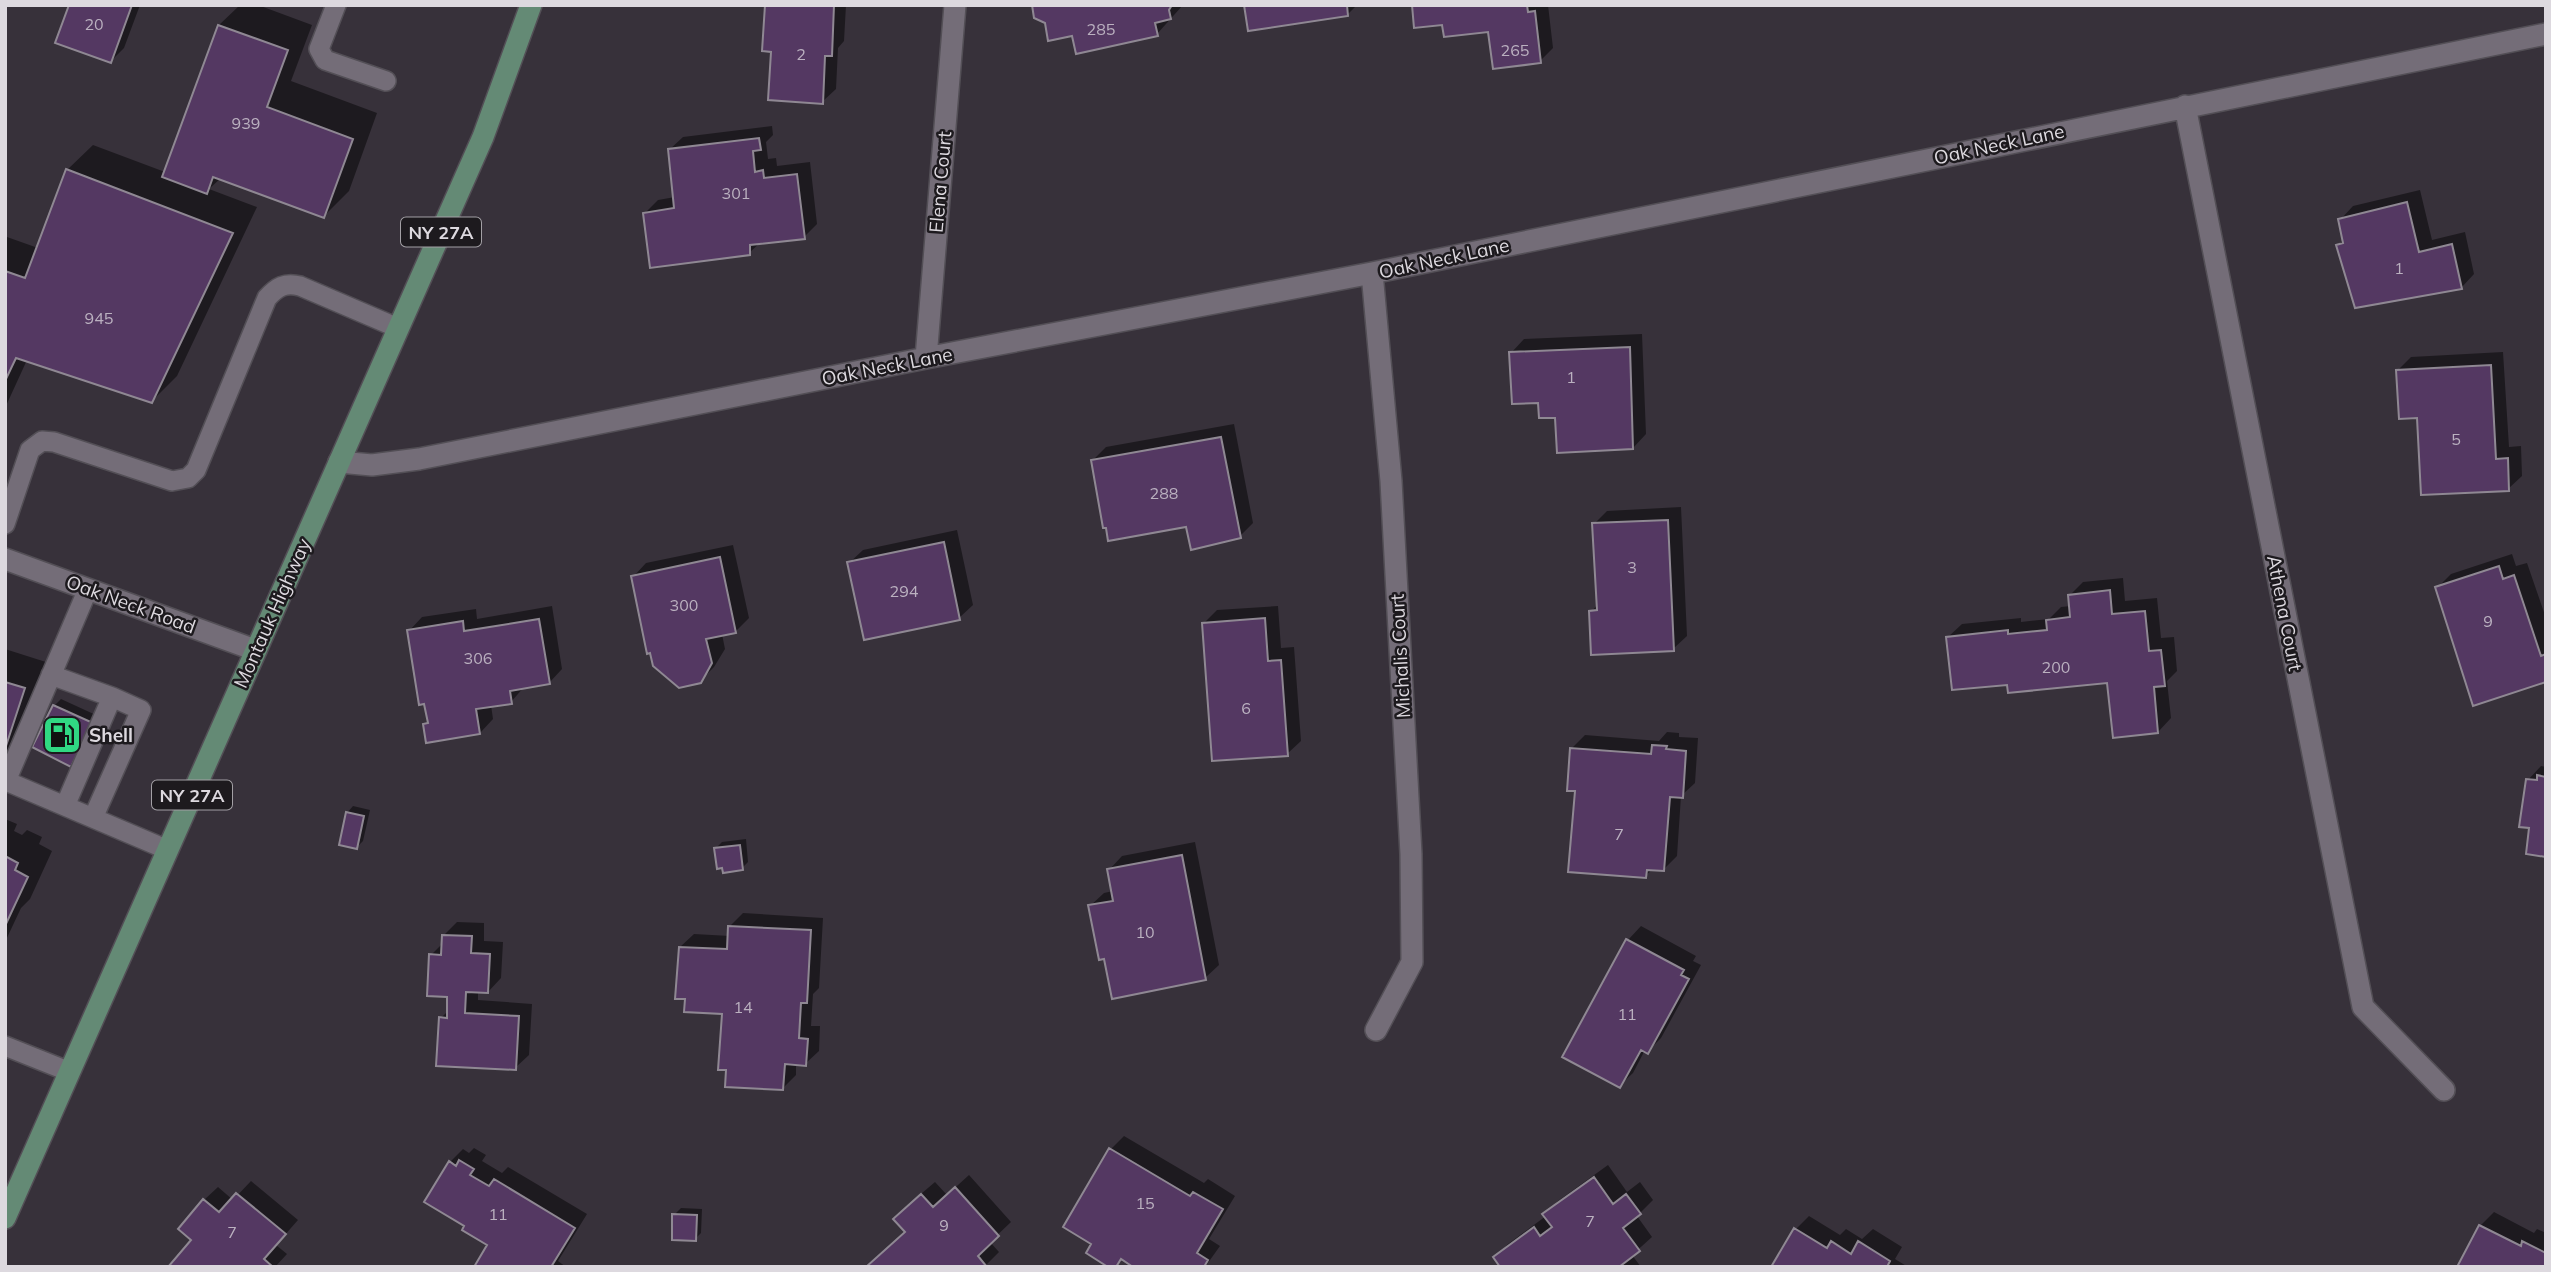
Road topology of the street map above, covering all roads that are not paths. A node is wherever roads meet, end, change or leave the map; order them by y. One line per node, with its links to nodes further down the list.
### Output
1 (336, 5): 5 (lane)
2 (531, 5): 8 (main road, Montauk Highway / NY 27A)
3 (955, 5): 9 (street, Elena Court)
4 (2546, 34): 6 (street, Oak Neck Lane)
5 (386, 81)
6 (2185, 106): 7 (street, Oak Neck Lane); 23 (street, Athena Court)
7 (1372, 273): 9 (street, Oak Neck Lane); 20 (street, Michalis Court)
8 (398, 328): 10 (main road, Montauk Highway / NY 27A); 11 (lane)
9 (926, 358): 10 (street, Oak Neck Lane)
10 (339, 462): 14 (main road, Montauk Highway / NY 27A)
11 (5, 524)
12 (5, 559): 13 (street, Oak Neck Road)
13 (88, 589): 14 (street, Oak Neck Road); 15 (lane)
14 (256, 650): 19 (main road, Montauk Highway / NY 27A)
15 (51, 675): 16 (lane); 17 (lane)
16 (112, 697): 17 (lane); 18 (lane)
17 (65, 806): 18 (lane)
18 (93, 818): 19 (lane)
19 (168, 850): 22 (main road, Montauk Highway / NY 27A)
20 (1376, 1030)
21 (5, 1046): 22 (lane)
22 (70, 1072): 24 (main road, Montauk Highway / NY 27A)
23 (2444, 1090)
24 (5, 1218)

